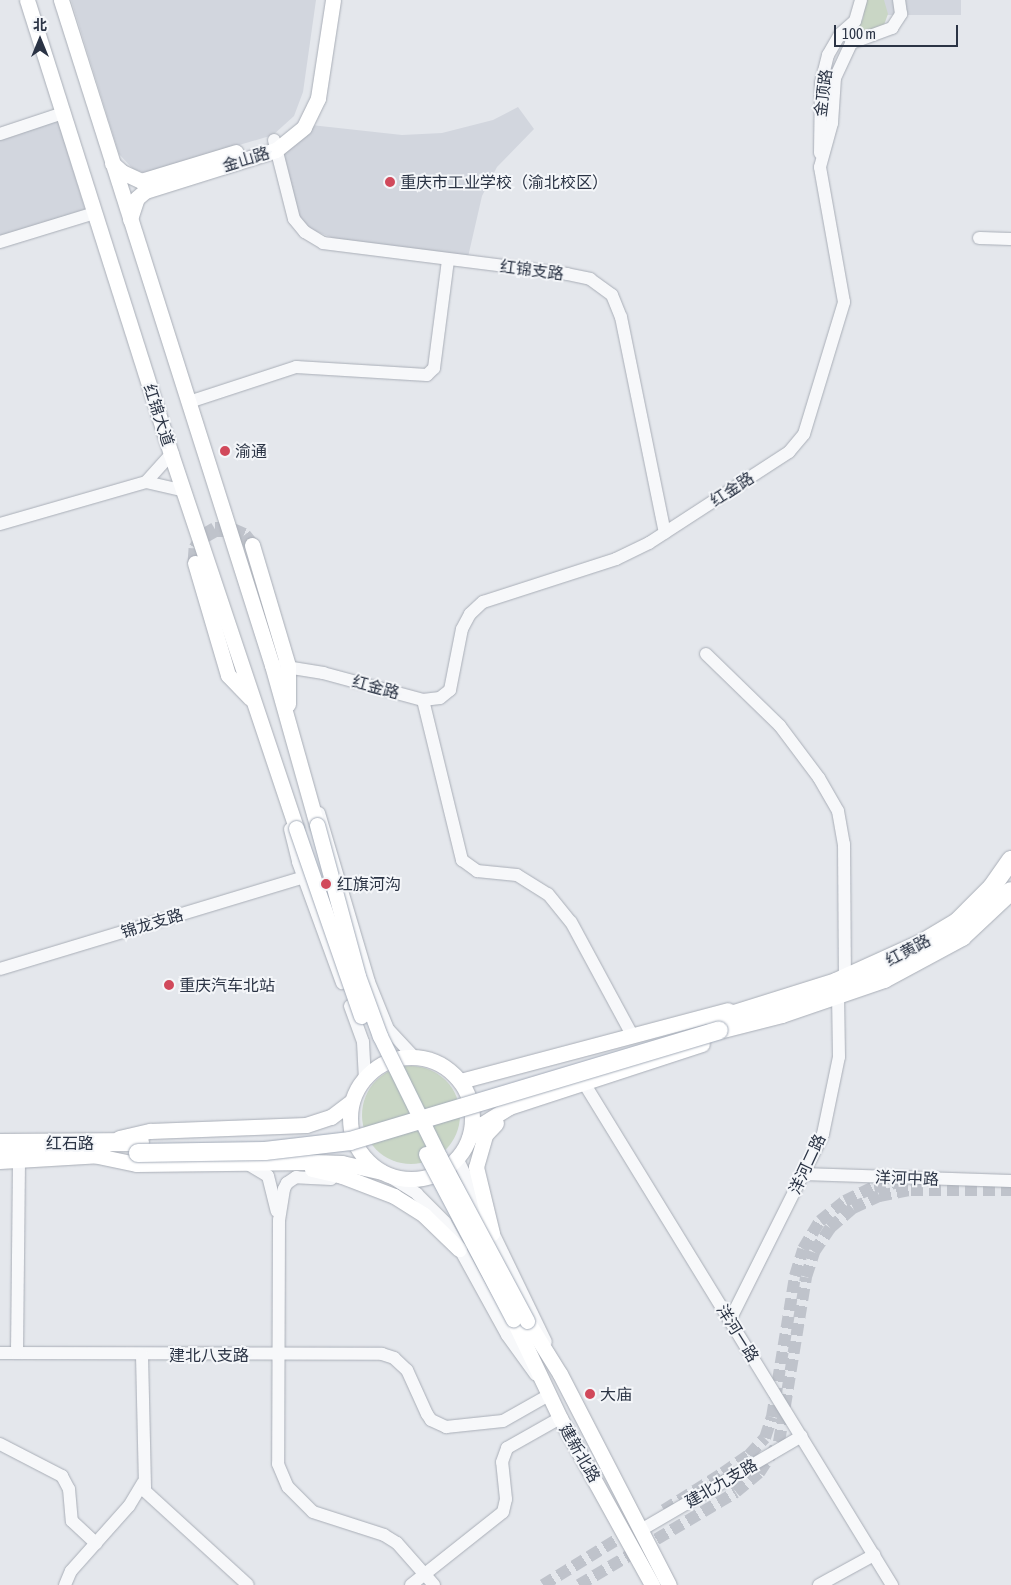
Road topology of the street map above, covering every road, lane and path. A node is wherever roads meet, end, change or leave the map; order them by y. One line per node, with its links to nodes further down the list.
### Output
1 (27, 0): 7 (main road, 红锦大道)
2 (61, 0): 10 (main road, 红锦大道)
3 (322, 0): 9 (main road, 金山路)
4 (333, 0): 9 (main road, 金山路)
5 (861, 0): 11 (street, 金顶路)
6 (899, 0): 11 (street, 红金路)
7 (63, 113): 8 (street); 13 (main road, 红锦大道)
8 (0, 134)
9 (275, 145): 12 (main road, 金山路); 18 (street, 红锦支路)
10 (112, 163): 12 (main road); 14 (main road, 红锦大道)
11 (820, 167): 24 (street, 红金路)
12 (143, 186): 14 (main road)
13 (95, 212): 17 (street); 20 (main road, 红锦大道)
14 (130, 219): 19 (main road, 红锦大道)
15 (980, 238): 16 (street)
16 (1011, 239)
17 (0, 242)
18 (448, 260): 19 (street); 24 (street, 红锦支路)
19 (189, 402): 28 (main road, 红锦大道)
20 (172, 454): 21 (street); 22 (main road, 红锦大道)
21 (146, 482): 22 (street); 23 (street)
22 (184, 491): 31 (main road, 红锦大道)
23 (0, 524)
24 (665, 532): 30 (street, 红金路)
25 (252, 545): 29 (main road)
26 (195, 563): 31 (main road)
27 (706, 654): 39 (street)
28 (272, 665): 29 (street, 红金路); 32 (main road, 红锦大道)
29 (288, 666): 30 (street, 红金路); 32 (main road)
30 (423, 700): 42 (street)
31 (253, 701): 33 (main road, 红锦大道)
32 (288, 723): 34 (main road, 红锦大道)
33 (274, 766): 36 (street); 64 (main road, 红锦大道, bridge)
34 (301, 774): 43 (street); 64 (main road, 红锦大道, bridge)
35 (1011, 860): 39 (highway, 红黄路)
36 (304, 877): 38 (street, 锦龙支路); 44 (street)
37 (1011, 891): 40 (highway, 红黄路)
38 (0, 968)
39 (845, 978): 41 (highway, 红黄路)
40 (838, 995): 41 (highway, 红黄路); 58 (street, 洋河二路)
41 (780, 1007): 42 (main road); 46 (main road); 51 (highway, 红石路)
42 (632, 1035): 45 (main road)
43 (415, 1058): 44 (main road); 45 (main road)
44 (365, 1077): 48 (main road)
45 (460, 1081): 49 (main road)
46 (584, 1082): 47 (main road); 65 (street, 洋河一路)
47 (551, 1093): 49 (main road); 62 (main road)
48 (352, 1101): 51 (main road); 57 (main road)
49 (468, 1139): 52 (main road)
50 (0, 1144): 51 (highway, 红石路)
51 (95, 1149): 53 (highway, 红石路); 55 (main road)
52 (457, 1158): 57 (main road); 62 (street)
53 (19, 1159): 54 (highway, 红石路); 67 (street)
54 (0, 1160)
55 (248, 1164): 56 (main road); 61 (street)
56 (276, 1164): 57 (main road); 60 (main road)
57 (384, 1173): 63 (street)
58 (803, 1174): 59 (street, 洋河中路); 65 (street, 洋河二路)
59 (1011, 1181)
60 (364, 1184): 61 (street); 63 (main road)
61 (279, 1220): 69 (street)
62 (492, 1233): 70 (street)
63 (459, 1249): 71 (street)
64 (520, 1320): 70 (main road, 建新北路); 71 (main road, 建新北路)
65 (730, 1320): 73 (street, 洋河一路)
66 (0, 1353): 67 (street, 建北八支路)
67 (18, 1353): 68 (street, 建北八支路)
68 (142, 1355): 69 (street, 建北八支路); 75 (street)
69 (278, 1355): 71 (street, 建北八支路); 81 (street)
70 (560, 1374): 78 (main road, 建新北路)
71 (547, 1391): 72 (main road, 建新北路)
72 (560, 1418): 81 (street); 86 (main road, 建新北路)
73 (802, 1436): 78 (street, 建北九支路); 80 (street, 洋河一路)
74 (0, 1444): 79 (street)
75 (143, 1483): 76 (street); 77 (street)
76 (158, 1505): 77 (street); 83 (street)
77 (129, 1506): 79 (street)
78 (640, 1530): 87 (main road, 建新北路)
79 (96, 1544): 82 (street)
80 (874, 1555): 88 (street); 89 (street, 洋河一路)
81 (426, 1573): 84 (street); 85 (street)
82 (65, 1585)
83 (248, 1585)
84 (411, 1585)
85 (434, 1585)
86 (652, 1585)
87 (669, 1585)
88 (819, 1585)
89 (892, 1585)

